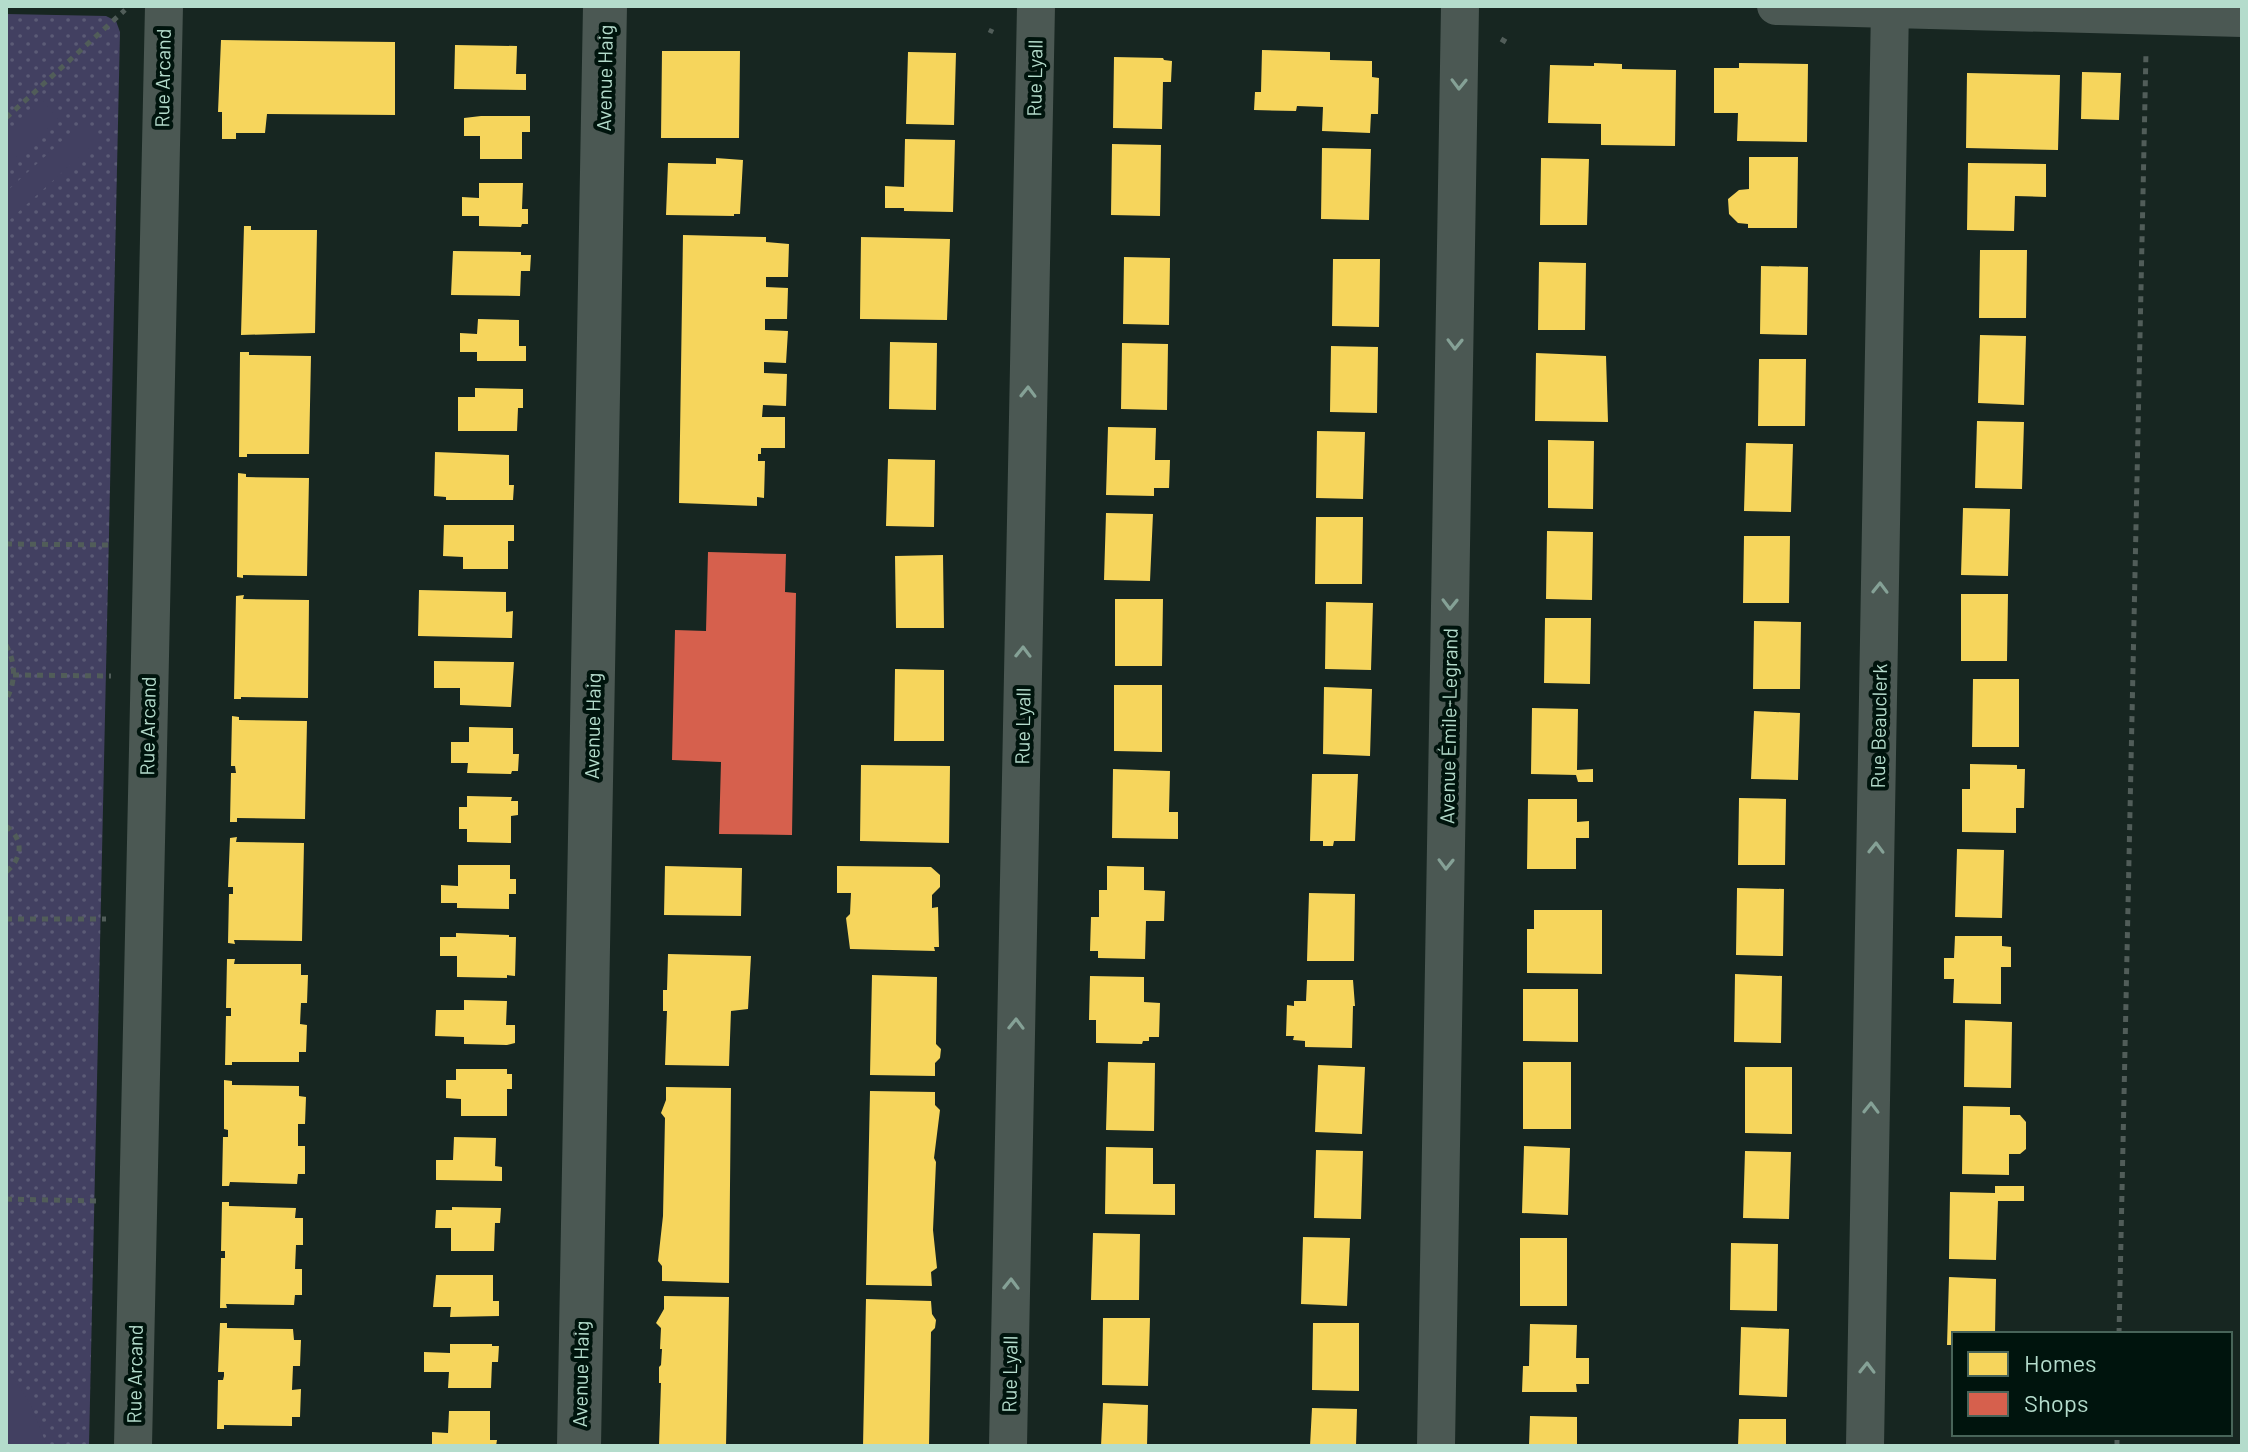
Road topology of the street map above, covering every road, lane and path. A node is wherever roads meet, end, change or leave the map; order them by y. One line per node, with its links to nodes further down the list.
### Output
1 (129, 6): 10 (path)
2 (164, 6): 24 (street, Rue Arcand)
3 (605, 6): 25 (street, Avenue Haig)
4 (1036, 6): 26 (street, Rue Lyall, one-way to 4)
5 (1460, 6): 27 (street, Avenue Émile-Legrand, one-way to 27)
6 (1776, 6): 7 (street)
7 (1890, 7): 8 (street); 28 (street, Rue Beauclerk, one-way to 7)
8 (2242, 18)
9 (2146, 43): 23 (path)
10 (6, 118)
11 (6, 544): 12 (path)
12 (113, 545)
13 (6, 645): 14 (path)
14 (13, 675): 15 (path); 16 (path)
15 (111, 676)
16 (6, 700)
17 (6, 826): 18 (path)
18 (6, 872)
19 (6, 919): 20 (path)
20 (106, 919)
21 (6, 1199): 22 (path)
22 (100, 1201)
23 (2119, 1332)
24 (133, 1446)
25 (579, 1446)
26 (1008, 1446)
27 (1436, 1446)
28 (1865, 1446)

